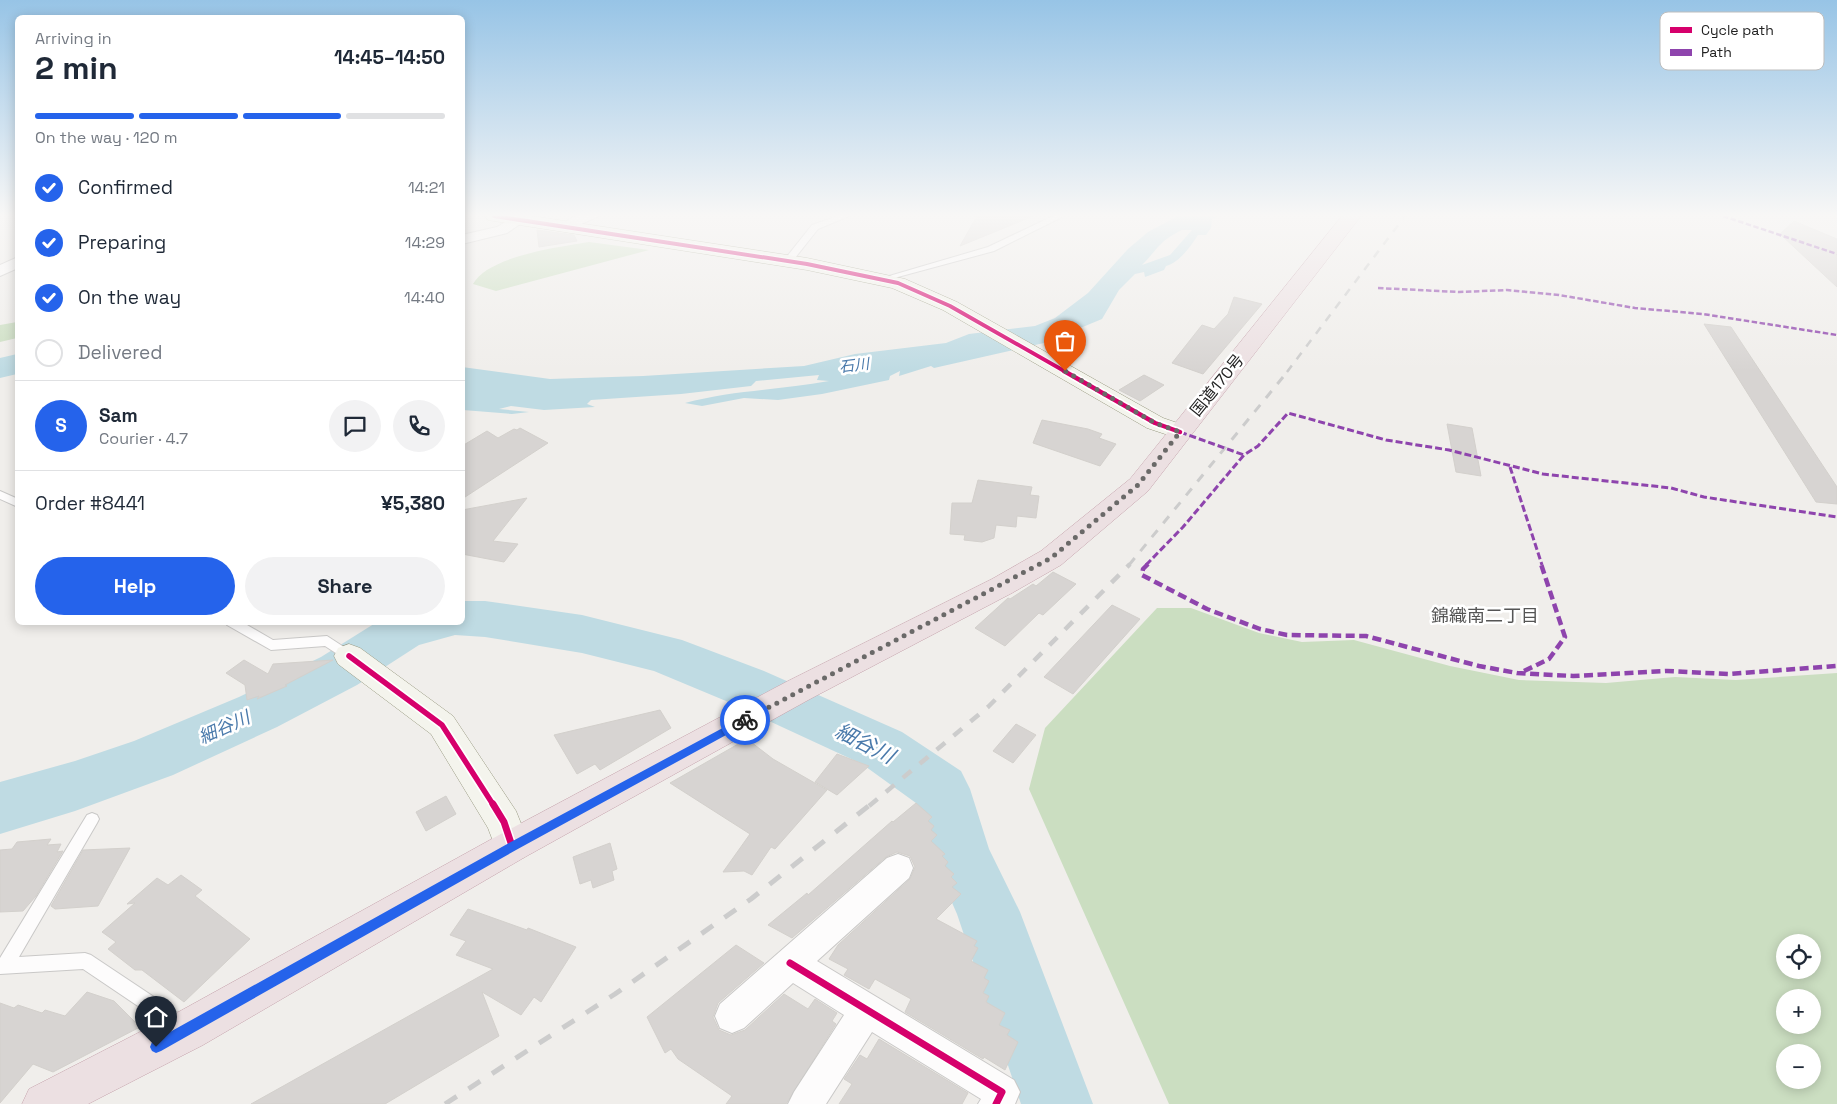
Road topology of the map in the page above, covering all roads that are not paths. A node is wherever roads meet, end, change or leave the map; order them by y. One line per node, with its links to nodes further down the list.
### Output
1 (821, 268): 4 (street)
2 (934, 268): 4 (lane)
3 (1311, 268): 5 (highway, 国道170号)
4 (890, 281): 5 (street)
5 (1180, 432): 11 (highway, 国道170号)
6 (0, 494): 7 (lane)
7 (15, 502)
8 (235, 625): 9 (lane)
9 (357, 662): 11 (street)
10 (92, 820): 14 (lane)
11 (512, 846): 17 (highway, 国道170号)
12 (898, 868): 13 (street)
13 (790, 963): 15 (street); 16 (street)
14 (2, 966): 17 (lane)
15 (867, 1010): 19 (street); 20 (street)
16 (732, 1016)
17 (188, 1030): 18 (highway, 国道170号)
18 (44, 1104)
19 (806, 1104)
20 (996, 1104)

